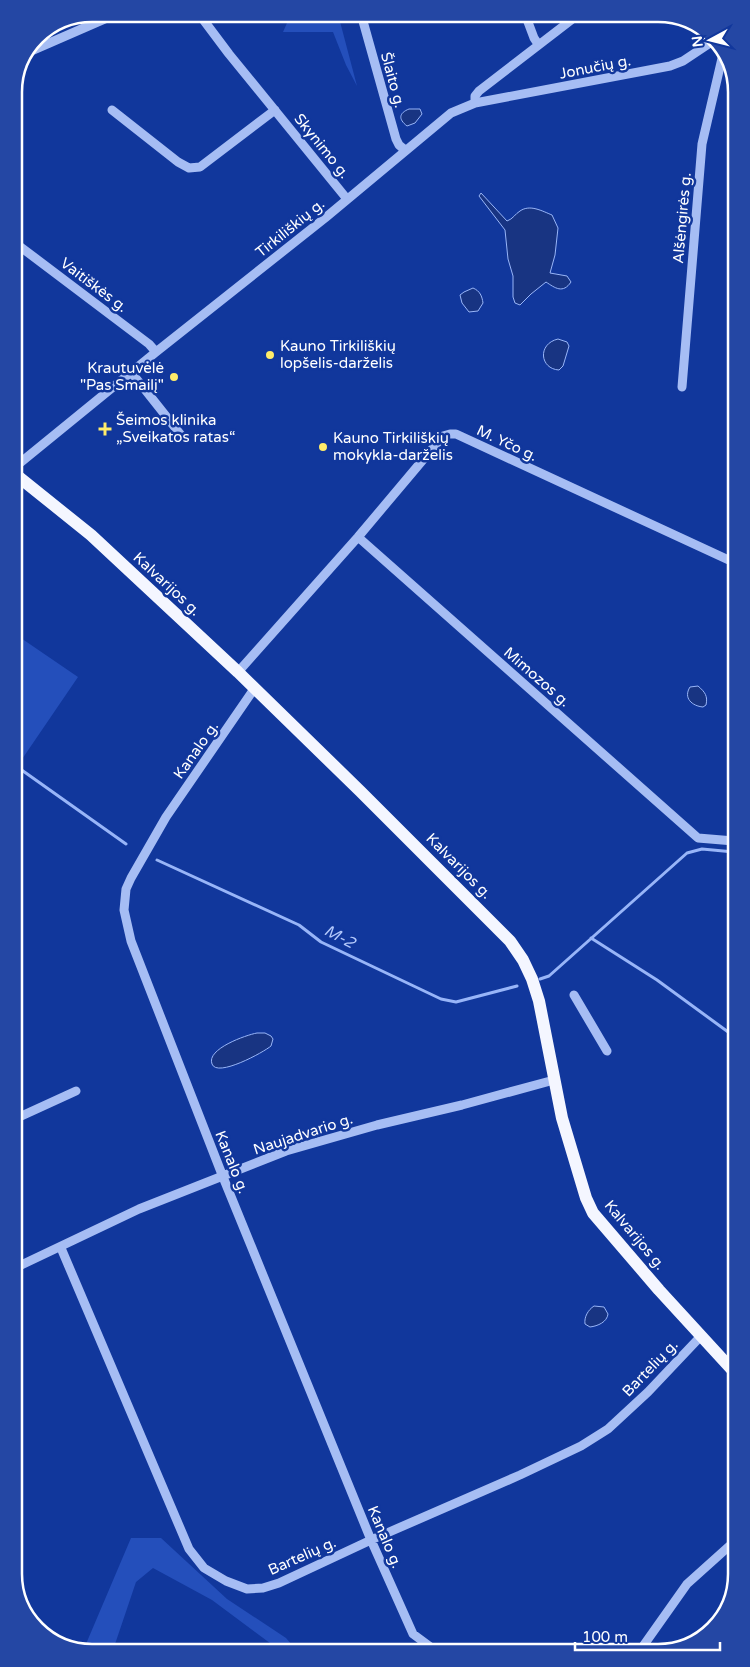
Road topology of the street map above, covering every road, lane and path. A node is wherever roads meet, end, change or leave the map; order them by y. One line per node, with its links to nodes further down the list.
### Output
1 (97, 22): 8 (street)
2 (205, 22): 12 (street, Skynimo g.)
3 (363, 22): 13 (street, Šlaito g.)
4 (528, 23): 6 (street)
5 (567, 23): 6 (street)
6 (538, 44): 10 (street)
7 (708, 44): 10 (street, Jonučių g.)
8 (41, 46)
9 (720, 62): 18 (street, Alšėngirės g.)
10 (475, 103): 13 (street, Tirkiliškių g.)
11 (112, 110): 12 (street, Skynimo g.)
12 (275, 110): 14 (street, Skynimo g.)
13 (405, 150): 14 (street, Tirkiliškių g.)
14 (347, 199): 16 (street, Tirkiliškių g.)
15 (23, 249): 16 (street, Vaitiškės g.)
16 (156, 352): 17 (street, Tirkiliškių g.)
17 (131, 372): 19 (street); 20 (street, Tirkiliškių g.)
18 (682, 386)
19 (181, 435)
20 (23, 460)
21 (23, 480): 24 (main road, Kalvarijos g.)
22 (358, 537): 23 (street, M. Yčo g.); 24 (street, M. Yčo g.); 26 (street, Mimozos g.)
23 (728, 560)
24 (238, 672): 25 (main road, Kalvarijos g.)
25 (254, 689): 29 (main road, Kalvarijos g.); 32 (street, Kanalo g.)
26 (728, 840)
27 (574, 995): 28 (street)
28 (607, 1051)
29 (554, 1080): 32 (street, Naujadvario g.); 35 (main road, Kalvarijos g.)
30 (76, 1091): 31 (street)
31 (23, 1115)
32 (223, 1177): 33 (street, Naujadvario g.); 37 (street, Kanalo g.)
33 (61, 1248): 34 (street, Naujadvario g.); 37 (street, Bartelių g.)
34 (23, 1264)
35 (701, 1336): 36 (main road, Kalvarijos g.); 37 (street, Bartelių g.)
36 (728, 1365)
37 (371, 1540): 39 (street, Kanalo g.)
38 (728, 1547): 40 (street)
39 (427, 1644)
40 (644, 1644)

